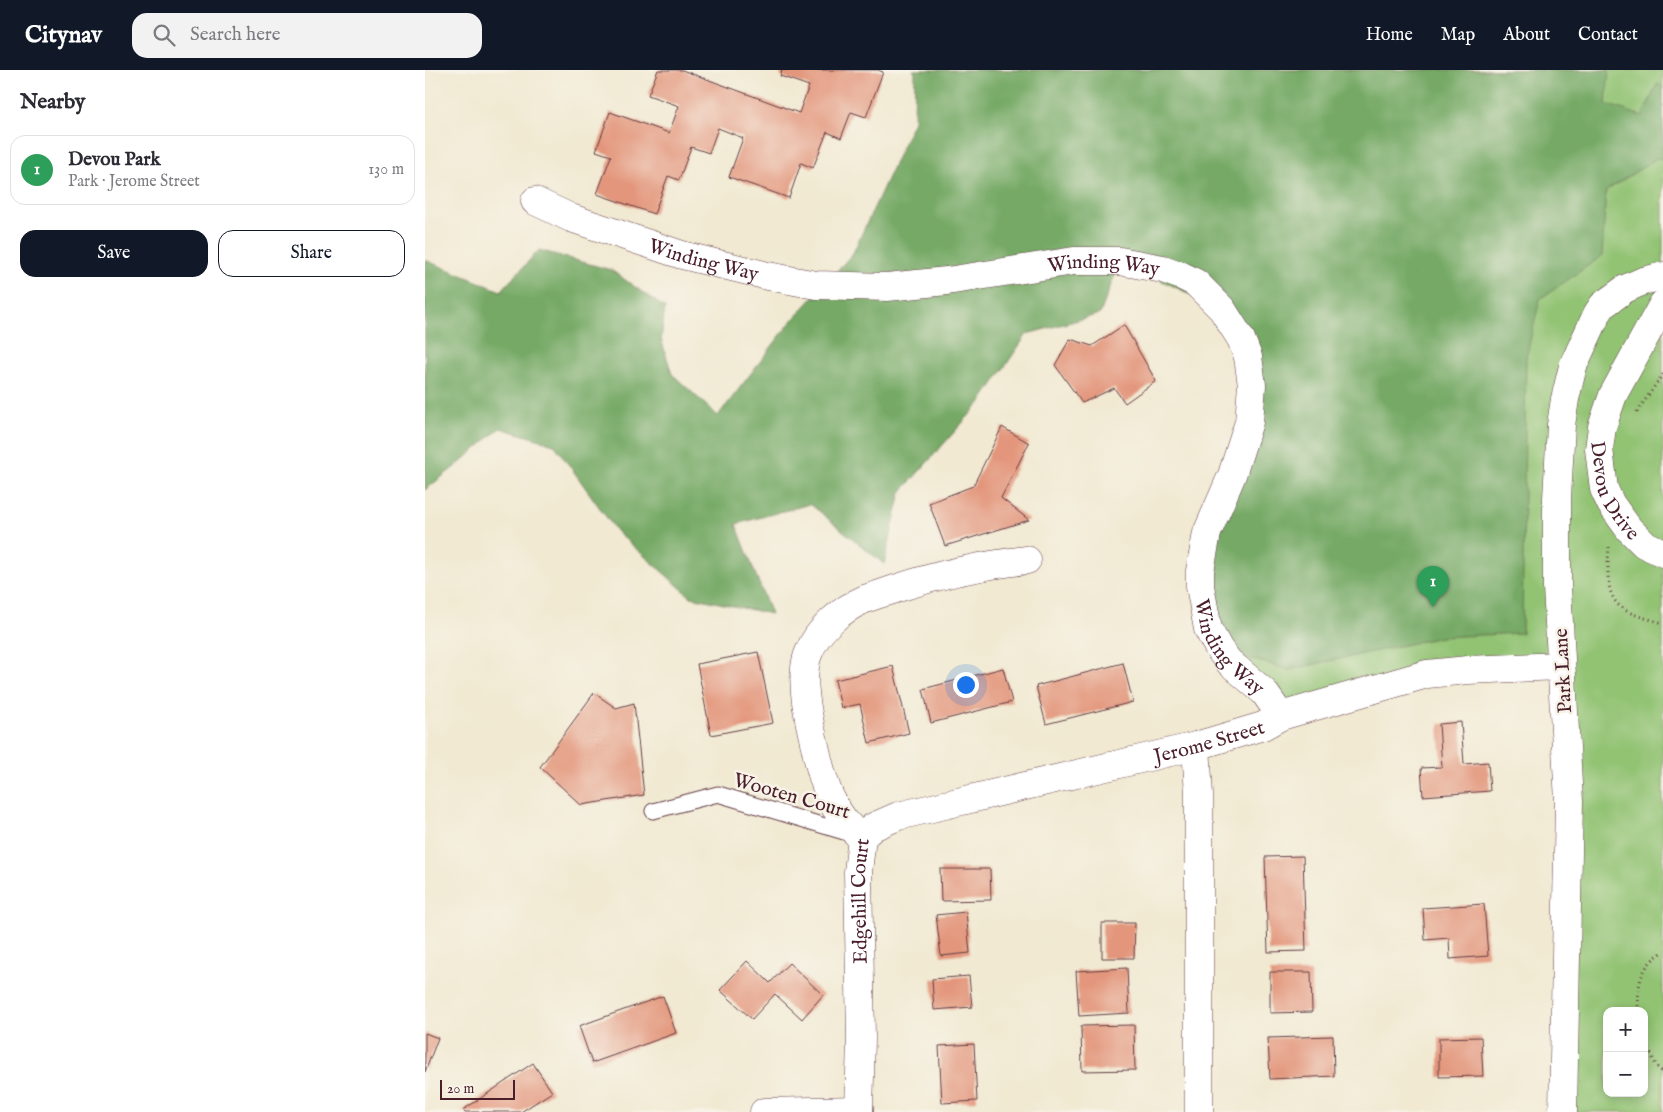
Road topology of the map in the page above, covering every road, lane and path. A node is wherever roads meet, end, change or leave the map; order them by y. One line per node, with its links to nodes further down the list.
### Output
1 (535, 201): 11 (street, Winding Way)
2 (1663, 276): 10 (street, Park Lane)
3 (1663, 304): 7 (street, Devou Drive)
4 (1663, 374): 5 (path)
5 (1635, 414)
6 (1609, 546): 9 (path)
7 (1663, 553)
8 (1027, 560): 14 (street, Edgehill Court)
9 (1663, 623)
10 (1561, 666): 11 (street, Jerome Street); 22 (street, Park Lane)
11 (1281, 716): 12 (street, Jerome Street)
12 (1196, 746): 14 (street, Jerome Street); 21 (street)
13 (653, 811): 14 (lane, Wooten Court)
14 (862, 837): 19 (street, Edgehill Court)
15 (1663, 952): 16 (path)
16 (1638, 1007)
17 (1648, 1048): 18 (path)
18 (1663, 1072)
19 (859, 1111): 20 (street)
20 (763, 1112)
21 (1199, 1112)
22 (1563, 1112)

